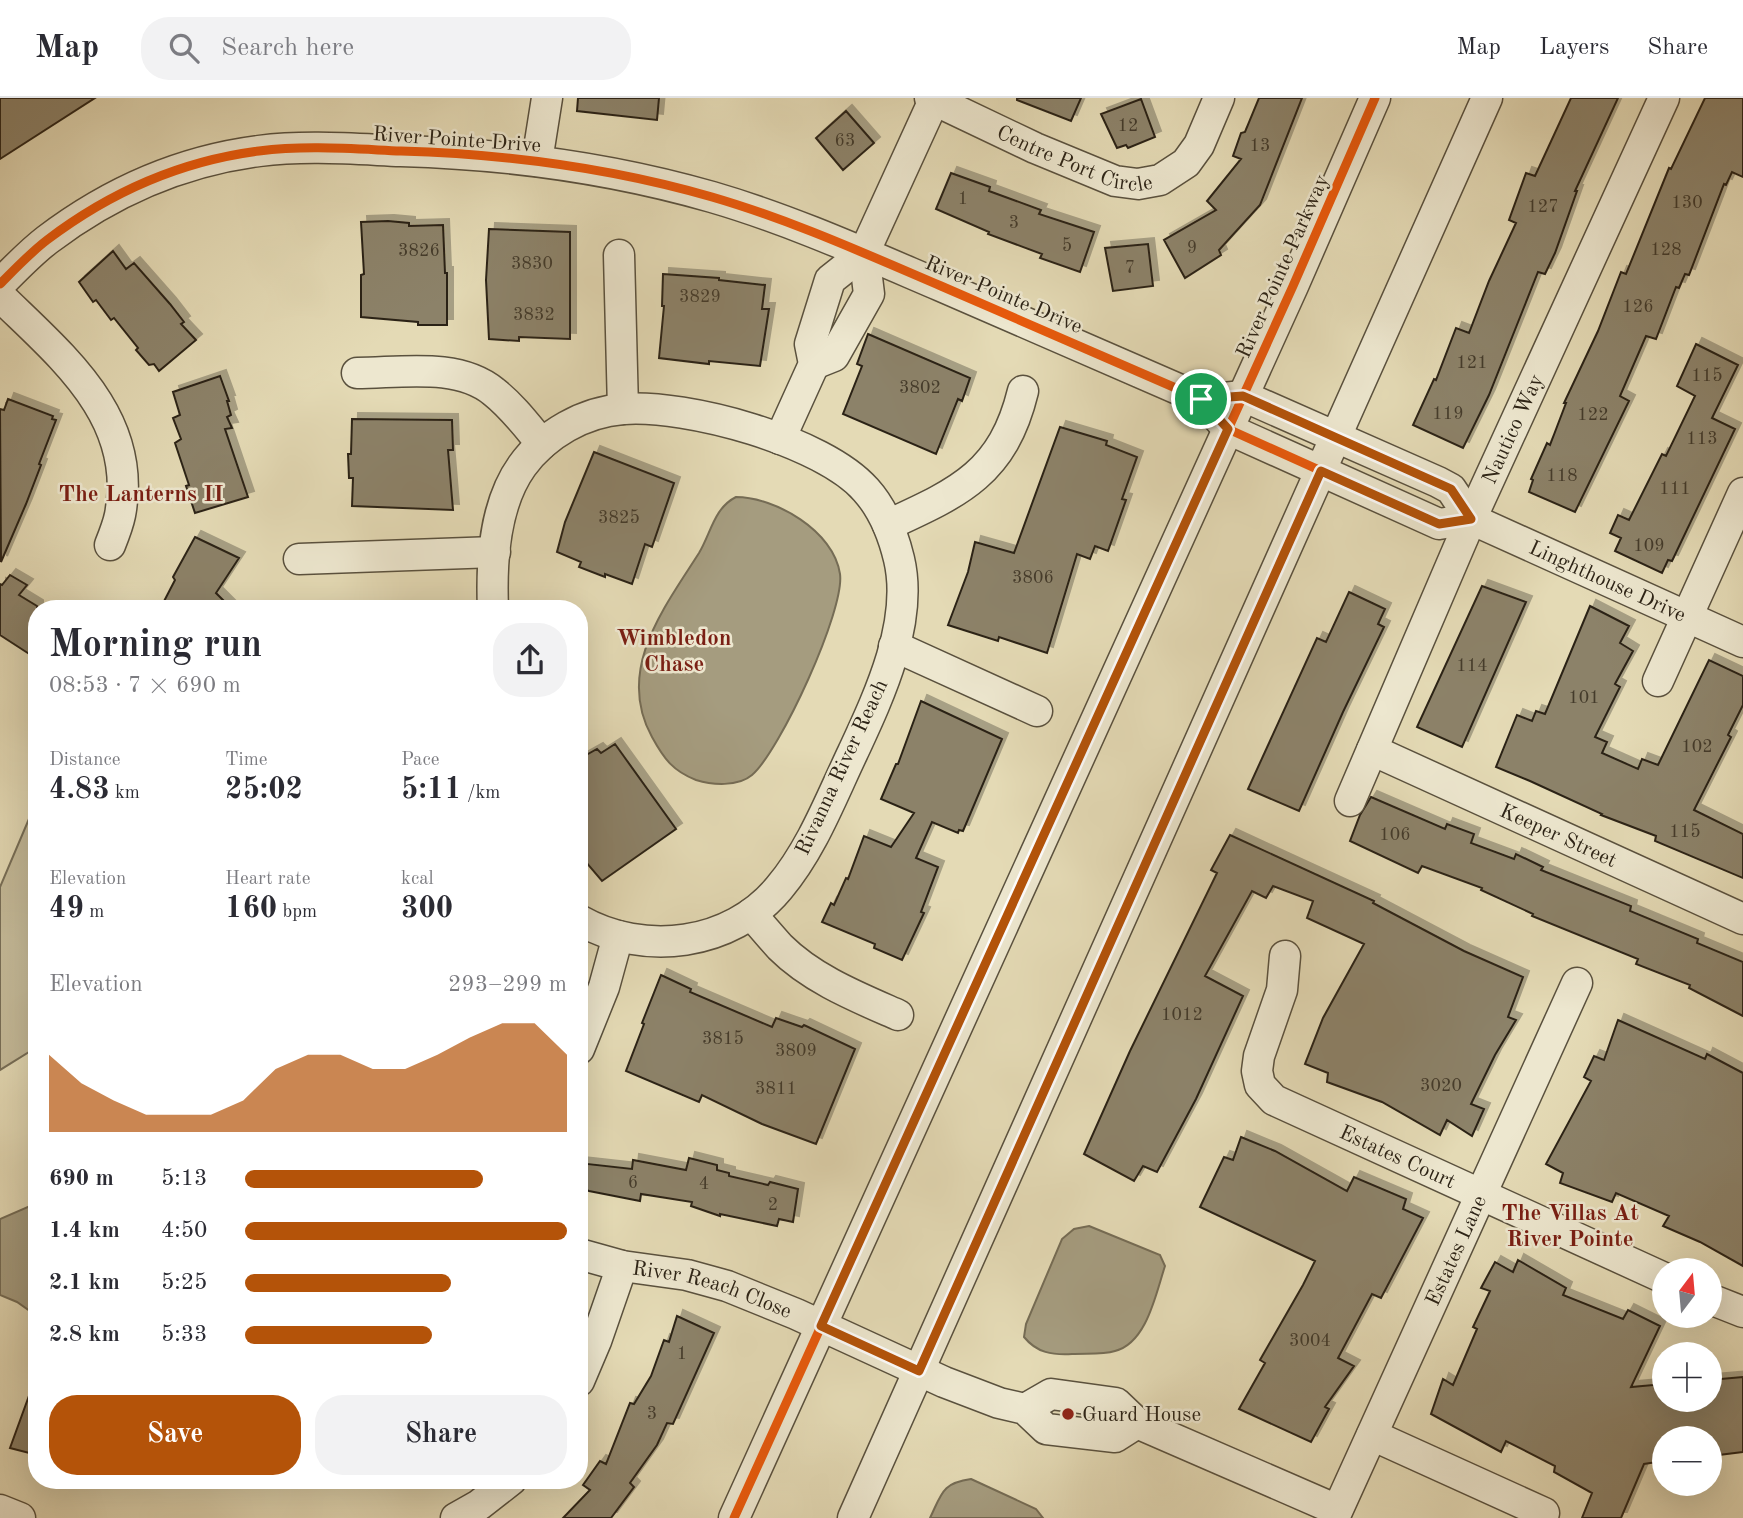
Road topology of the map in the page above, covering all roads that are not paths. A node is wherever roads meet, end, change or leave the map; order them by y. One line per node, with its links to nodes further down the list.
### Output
1 (547, 98): 7 (street)
2 (1219, 98): 6 (street, Centre Port Circle)
3 (1375, 98): 14 (street, River Pointe Parkway)
4 (1487, 98): 18 (street)
5 (1664, 98): 23 (street, Nautico Way)
6 (932, 99): 8 (street, Centre Port Circle)
7 (537, 162): 8 (street, River Pointe Drive); 10 (street, River Pointe Drive)
8 (864, 253): 15 (street, River Pointe Drive); 19 (street)
9 (619, 255): 16 (street)
10 (0, 284)
11 (0, 296): 25 (street)
12 (357, 373): 20 (street)
13 (1023, 391): 24 (street)
14 (1243, 396): 15 (street, River Pointe Drive); 17 (street, River Pointe Parkway); 18 (street, River Pointe Drive)
15 (1201, 399): 17 (street, River Pointe Drive)
16 (623, 409): 19 (street, Rivanna River Reach); 20 (street, Rivanna River Reach)
17 (1228, 429): 21 (street); 50 (street, River Pointe Parkway)
18 (1337, 437): 21 (street); 23 (street)
19 (780, 439): 24 (street, Rivanna River Reach)
20 (542, 444): 26 (street, Rivanna River Reach)
21 (1321, 471): 23 (street); 52 (street)
22 (1743, 494): 29 (street)
23 (1471, 519): 29 (street, Linghthouse Drive); 34 (street, Nautico Way)
24 (888, 525): 31 (street, Rivanna River Reach)
25 (110, 545)
26 (495, 551): 27 (street); 28 (street, Rivanna River Reach)
27 (299, 559)
28 (493, 600)
29 (1687, 617): 30 (street, Linghthouse Drive); 32 (street)
30 (1743, 642)
31 (894, 646): 33 (street); 36 (street, Rivanna River Reach)
32 (1658, 681)
33 (1037, 711)
34 (1372, 750): 35 (street, Nautico Way); 37 (street, Keeper Street)
35 (1350, 802)
36 (751, 914): 39 (street, Rivanna River Reach); 42 (street)
37 (1743, 919)
38 (588, 924): 39 (street, Rivanna River Reach)
39 (618, 936): 43 (street)
40 (1285, 956): 44 (street, Estates Court)
41 (1577, 982): 44 (street, Estates Lane)
42 (898, 1015)
43 (588, 1026)
44 (1482, 1196): 47 (street, Estates Court); 53 (street, Estates Lane)
45 (588, 1257): 46 (street, River Reach Close)
46 (622, 1266): 50 (street, River Reach Close); 51 (street)
47 (1652, 1273)
48 (1722, 1303): 49 (street)
49 (1743, 1312)
50 (821, 1326): 52 (street, River Reach Close); 60 (street, River Pointe Parkway)
51 (588, 1360)
52 (919, 1371): 57 (street, River Reach Close); 61 (street)
53 (1372, 1435): 56 (street); 57 (street, Estates Lane)
54 (499, 1489): 59 (street)
55 (0, 1510): 58 (street)
56 (1544, 1513)
57 (1336, 1514)
58 (20, 1518)
59 (456, 1518)
60 (734, 1518)
61 (853, 1518)

